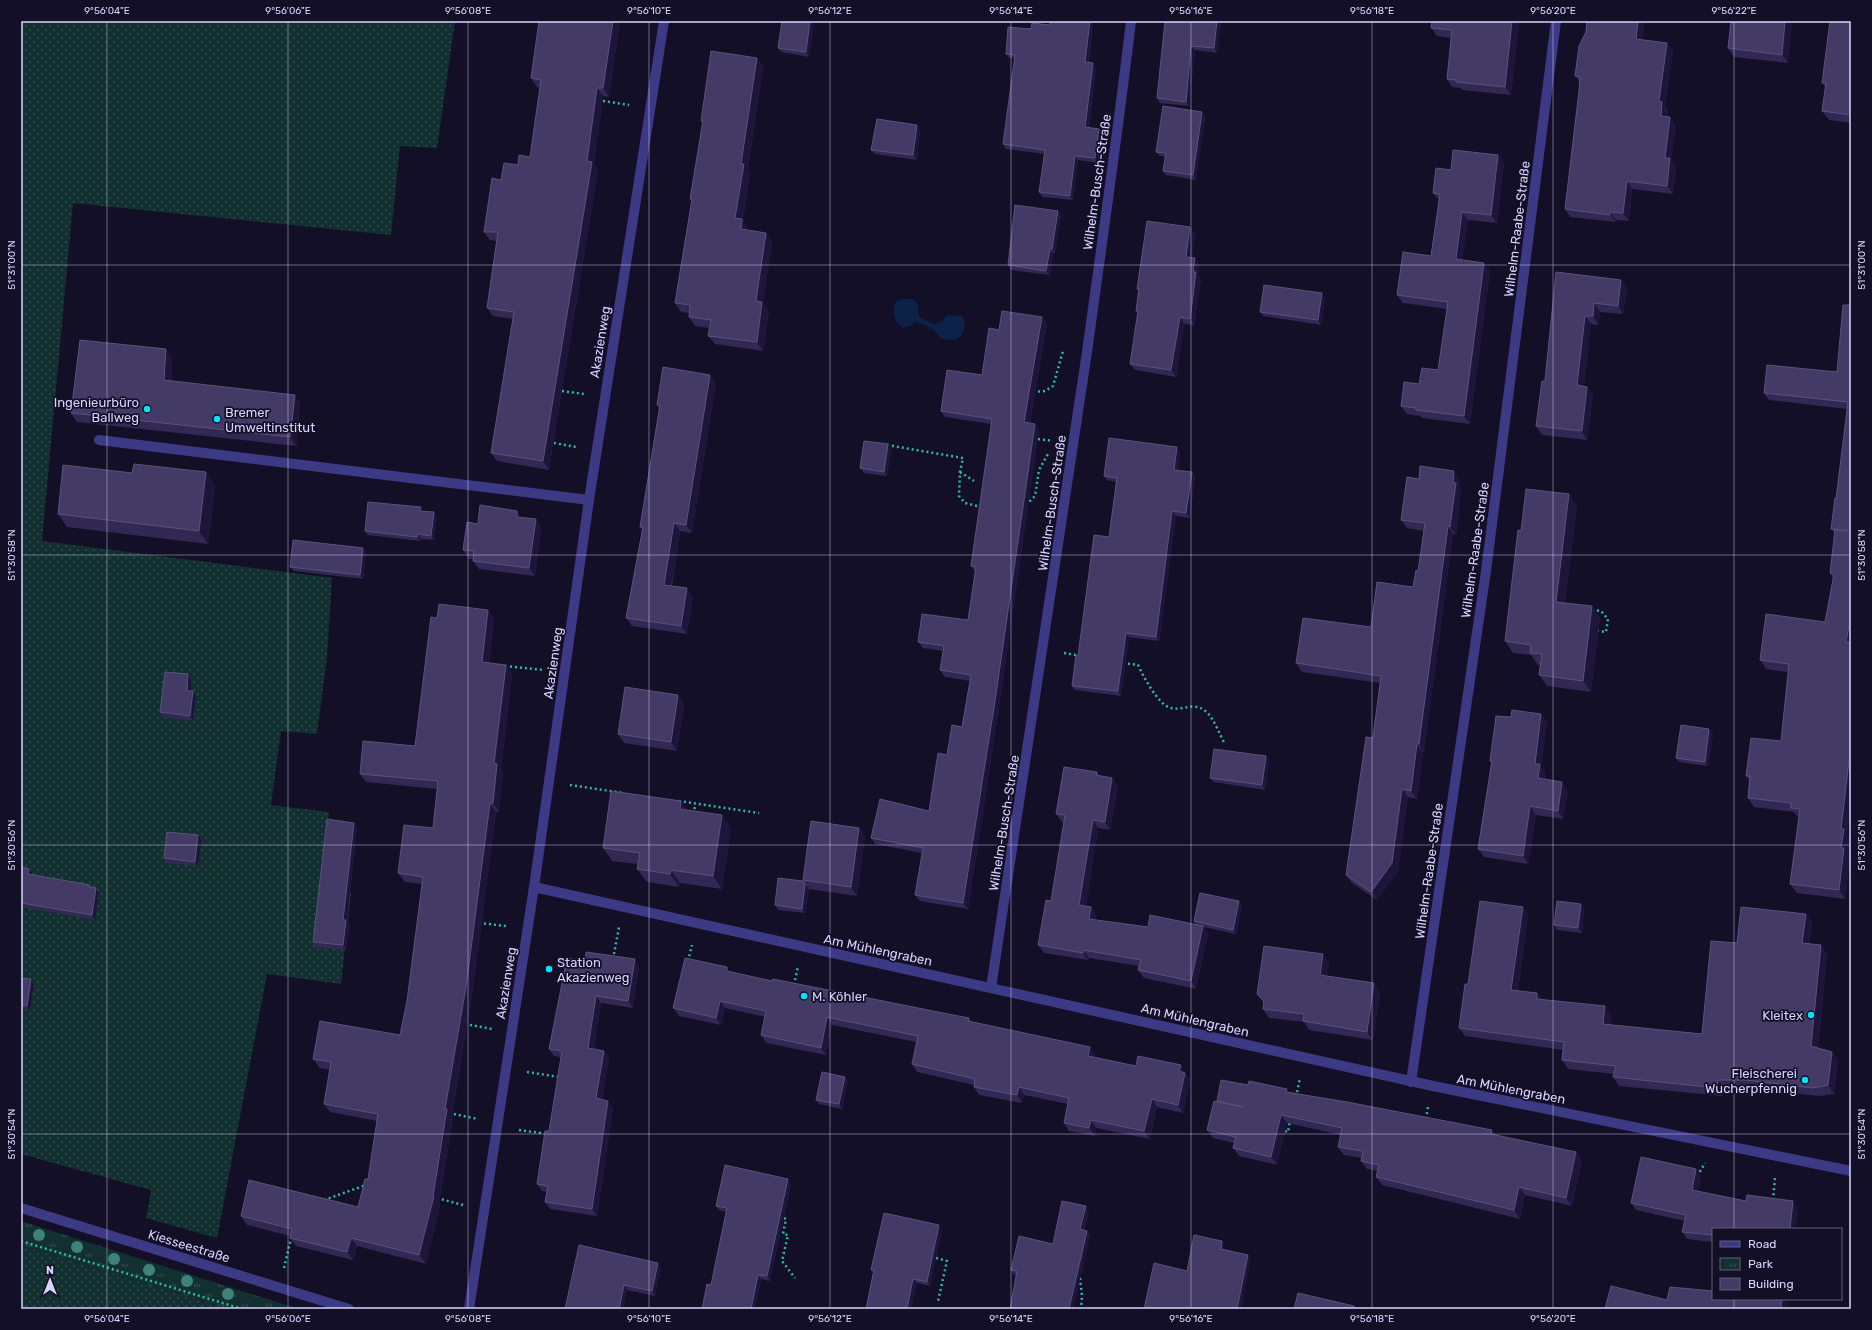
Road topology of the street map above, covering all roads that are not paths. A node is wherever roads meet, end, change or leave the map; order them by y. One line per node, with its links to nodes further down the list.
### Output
1 (664, 21): 5 (street, Akazienweg)
2 (1131, 21): 7 (street, Wilhelm-Busch-Straße)
3 (1556, 21): 8 (street, Wilhelm-Raabe-Straße)
4 (99, 440): 5 (street)
5 (589, 500): 6 (street, Akazienweg)
6 (534, 887): 7 (street, Am Mühlengraben); 12 (street, Akazienweg)
7 (991, 988): 8 (street, Am Mühlengraben)
8 (1411, 1082): 9 (street, Am Mühlengraben)
9 (1851, 1171)
10 (21, 1208): 11 (street, Kiesseestraße)
11 (349, 1309)
12 (469, 1309)

